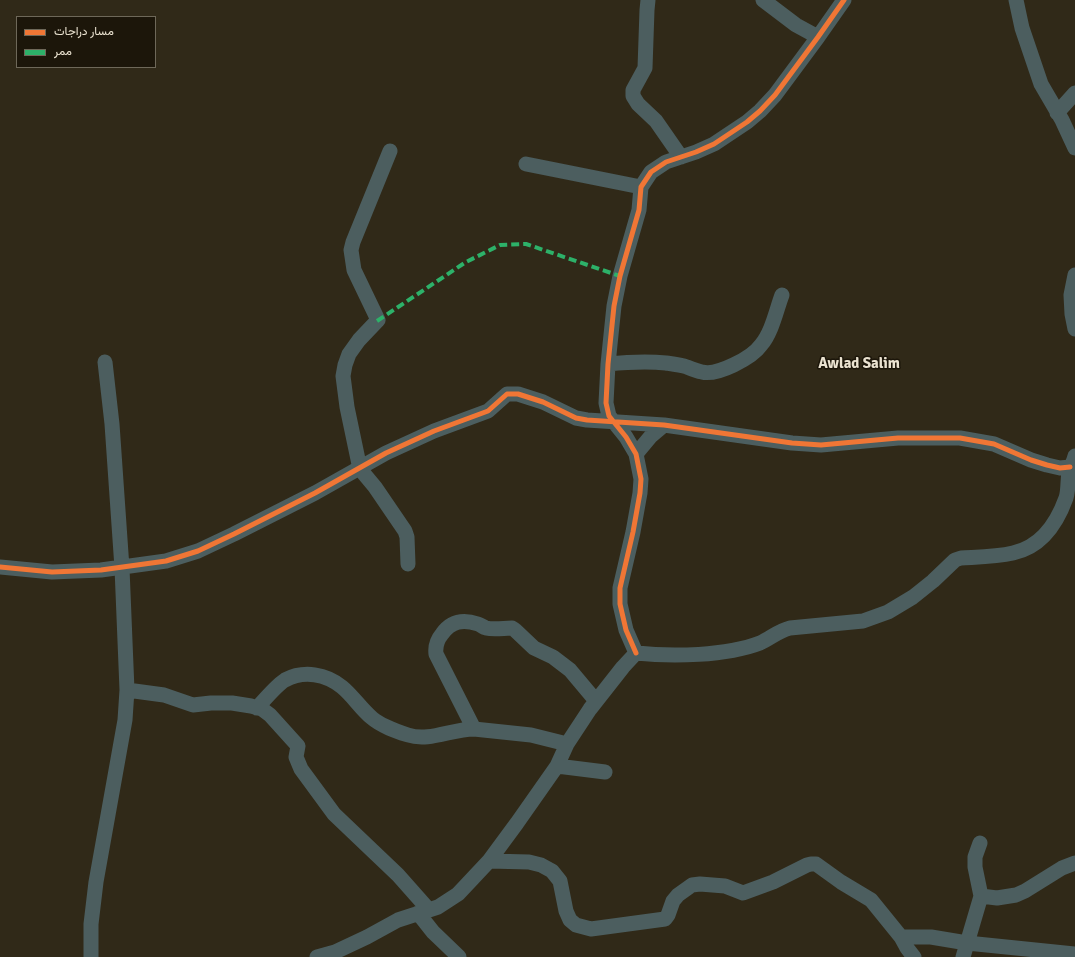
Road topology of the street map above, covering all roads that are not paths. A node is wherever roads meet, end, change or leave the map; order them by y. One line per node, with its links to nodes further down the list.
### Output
1 (648, 0): 10 (street)
2 (763, 0): 5 (street)
3 (844, 0): 5 (street)
4 (1016, 0): 7 (street)
5 (818, 37): 10 (street)
6 (1075, 93): 7 (street)
7 (1057, 113): 8 (street)
8 (1075, 148)
9 (390, 151): 22 (street)
10 (680, 157): 12 (street)
11 (526, 164): 12 (street)
12 (641, 188): 17 (street)
13 (1075, 275): 15 (street)
14 (782, 295): 17 (street)
15 (1075, 329)
16 (106, 362): 25 (street)
17 (608, 364): 18 (street)
18 (614, 422): 19 (street); 20 (street); 22 (street)
19 (664, 425): 20 (street); 21 (street)
20 (636, 454): 26 (street)
21 (1073, 462): 26 (street)
22 (360, 469): 23 (street); 25 (street)
23 (408, 564)
24 (0, 567): 25 (street)
25 (122, 568): 27 (street)
26 (636, 653): 28 (street)
27 (127, 690): 29 (street); 42 (street)
28 (596, 701): 30 (street); 31 (street)
29 (257, 708): 30 (street); 38 (street)
30 (474, 729): 31 (street)
31 (567, 744): 32 (street)
32 (557, 766): 33 (street); 35 (street)
33 (605, 772)
34 (980, 843): 37 (street)
35 (489, 861): 38 (street); 39 (street)
36 (1075, 863): 37 (street)
37 (981, 896): 40 (street)
38 (423, 911): 43 (street); 44 (street)
39 (901, 937): 40 (street); 45 (street)
40 (965, 950): 41 (street)
41 (1075, 954)
42 (91, 957)
43 (317, 957)
44 (459, 957)
45 (914, 957)

